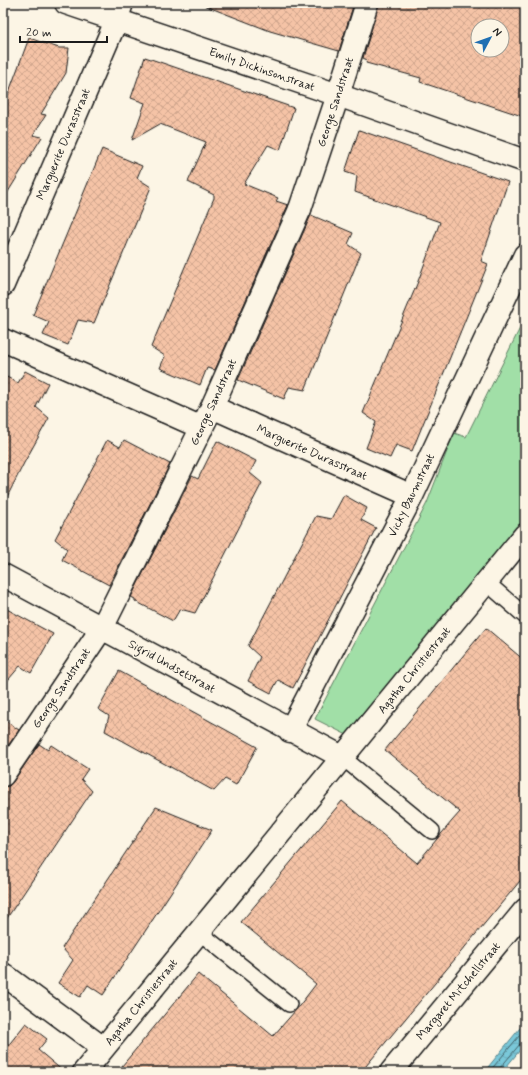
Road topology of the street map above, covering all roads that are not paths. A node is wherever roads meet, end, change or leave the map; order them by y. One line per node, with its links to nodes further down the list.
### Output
1 (66, 3): 3 (street, Emily Dickinsonstraat)
2 (367, 3): 4 (street, George Sandstraat)
3 (119, 12): 4 (street, Emily Dickinsonstraat); 7 (street, Marguerite Durasstraat)
4 (338, 95): 5 (street, Emily Dickinsonstraat); 9 (street, George Sandstraat)
5 (525, 161)
6 (525, 255): 11 (street, Vicky Baumstraat)
7 (3, 285)
8 (3, 340): 10 (street)
9 (212, 407): 10 (street, George Sandstraat); 11 (street, Marguerite Durasstraat)
10 (202, 428): 16 (street, George Sandstraat)
11 (412, 496): 17 (street, Vicky Baumstraat)
12 (525, 535): 14 (street, Agatha Christiestraat)
13 (3, 575): 16 (street, Sigrid Undsetstraat)
14 (486, 582): 15 (lane); 18 (street, Agatha Christiestraat)
15 (525, 616)
16 (102, 628): 17 (street, Sigrid Undsetstraat); 19 (street, George Sandstraat)
17 (290, 731): 18 (street, Sigrid Undsetstraat)
18 (342, 757): 20 (lane); 22 (street, Agatha Christiestraat)
19 (3, 775)
20 (432, 831)
21 (525, 910): 27 (street, Margaret Mitchellstraat)
22 (199, 932): 24 (lane); 25 (street, Agatha Christiestraat)
23 (3, 974): 25 (street)
24 (288, 1004)
25 (103, 1048): 26 (street, Agatha Christiestraat)
26 (84, 1072)
27 (391, 1072)

